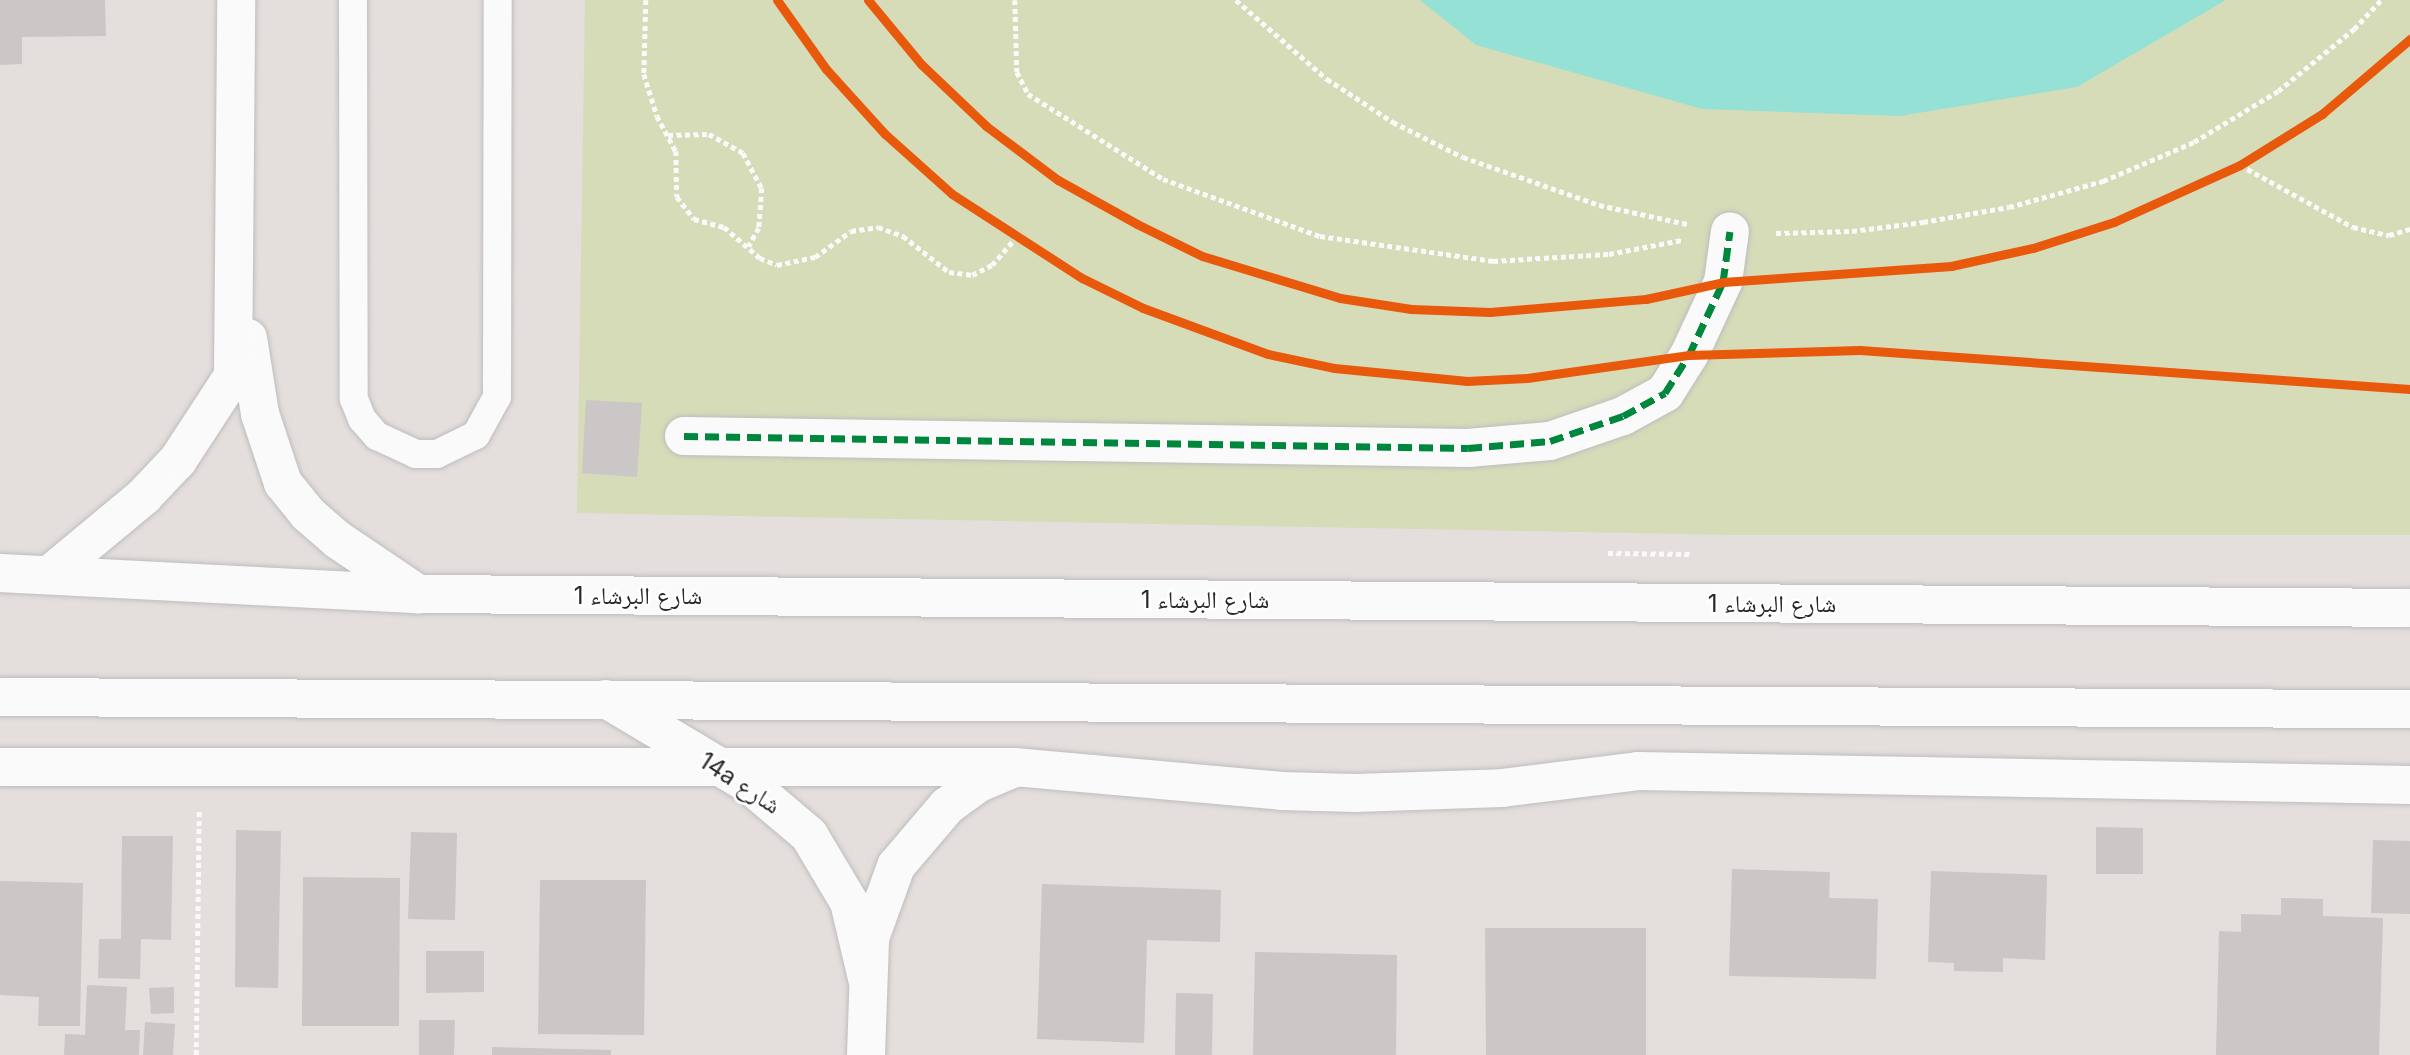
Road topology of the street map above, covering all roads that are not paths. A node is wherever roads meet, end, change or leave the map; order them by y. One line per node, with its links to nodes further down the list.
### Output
1 (236, 0): 5 (street)
2 (353, 0): 3 (lane)
3 (498, 0)
4 (1731, 231): 6 (street)
5 (236, 294): 7 (street); 8 (street)
6 (684, 436)
7 (19, 571): 8 (street, شارع البرشاء 1)
8 (418, 594): 9 (street, شارع البرشاء 1)
9 (2410, 608)
10 (0, 696): 11 (street)
11 (606, 699): 12 (street); 13 (street, 14a شارع)
12 (2410, 709)
13 (715, 766): 14 (street); 15 (street); 17 (street, 14a شارع)
14 (0, 767)
15 (1014, 767): 16 (street); 17 (street, 14a شارع)
16 (2410, 785)
17 (867, 978): 18 (street, 14a شارع)
18 (866, 1055)

